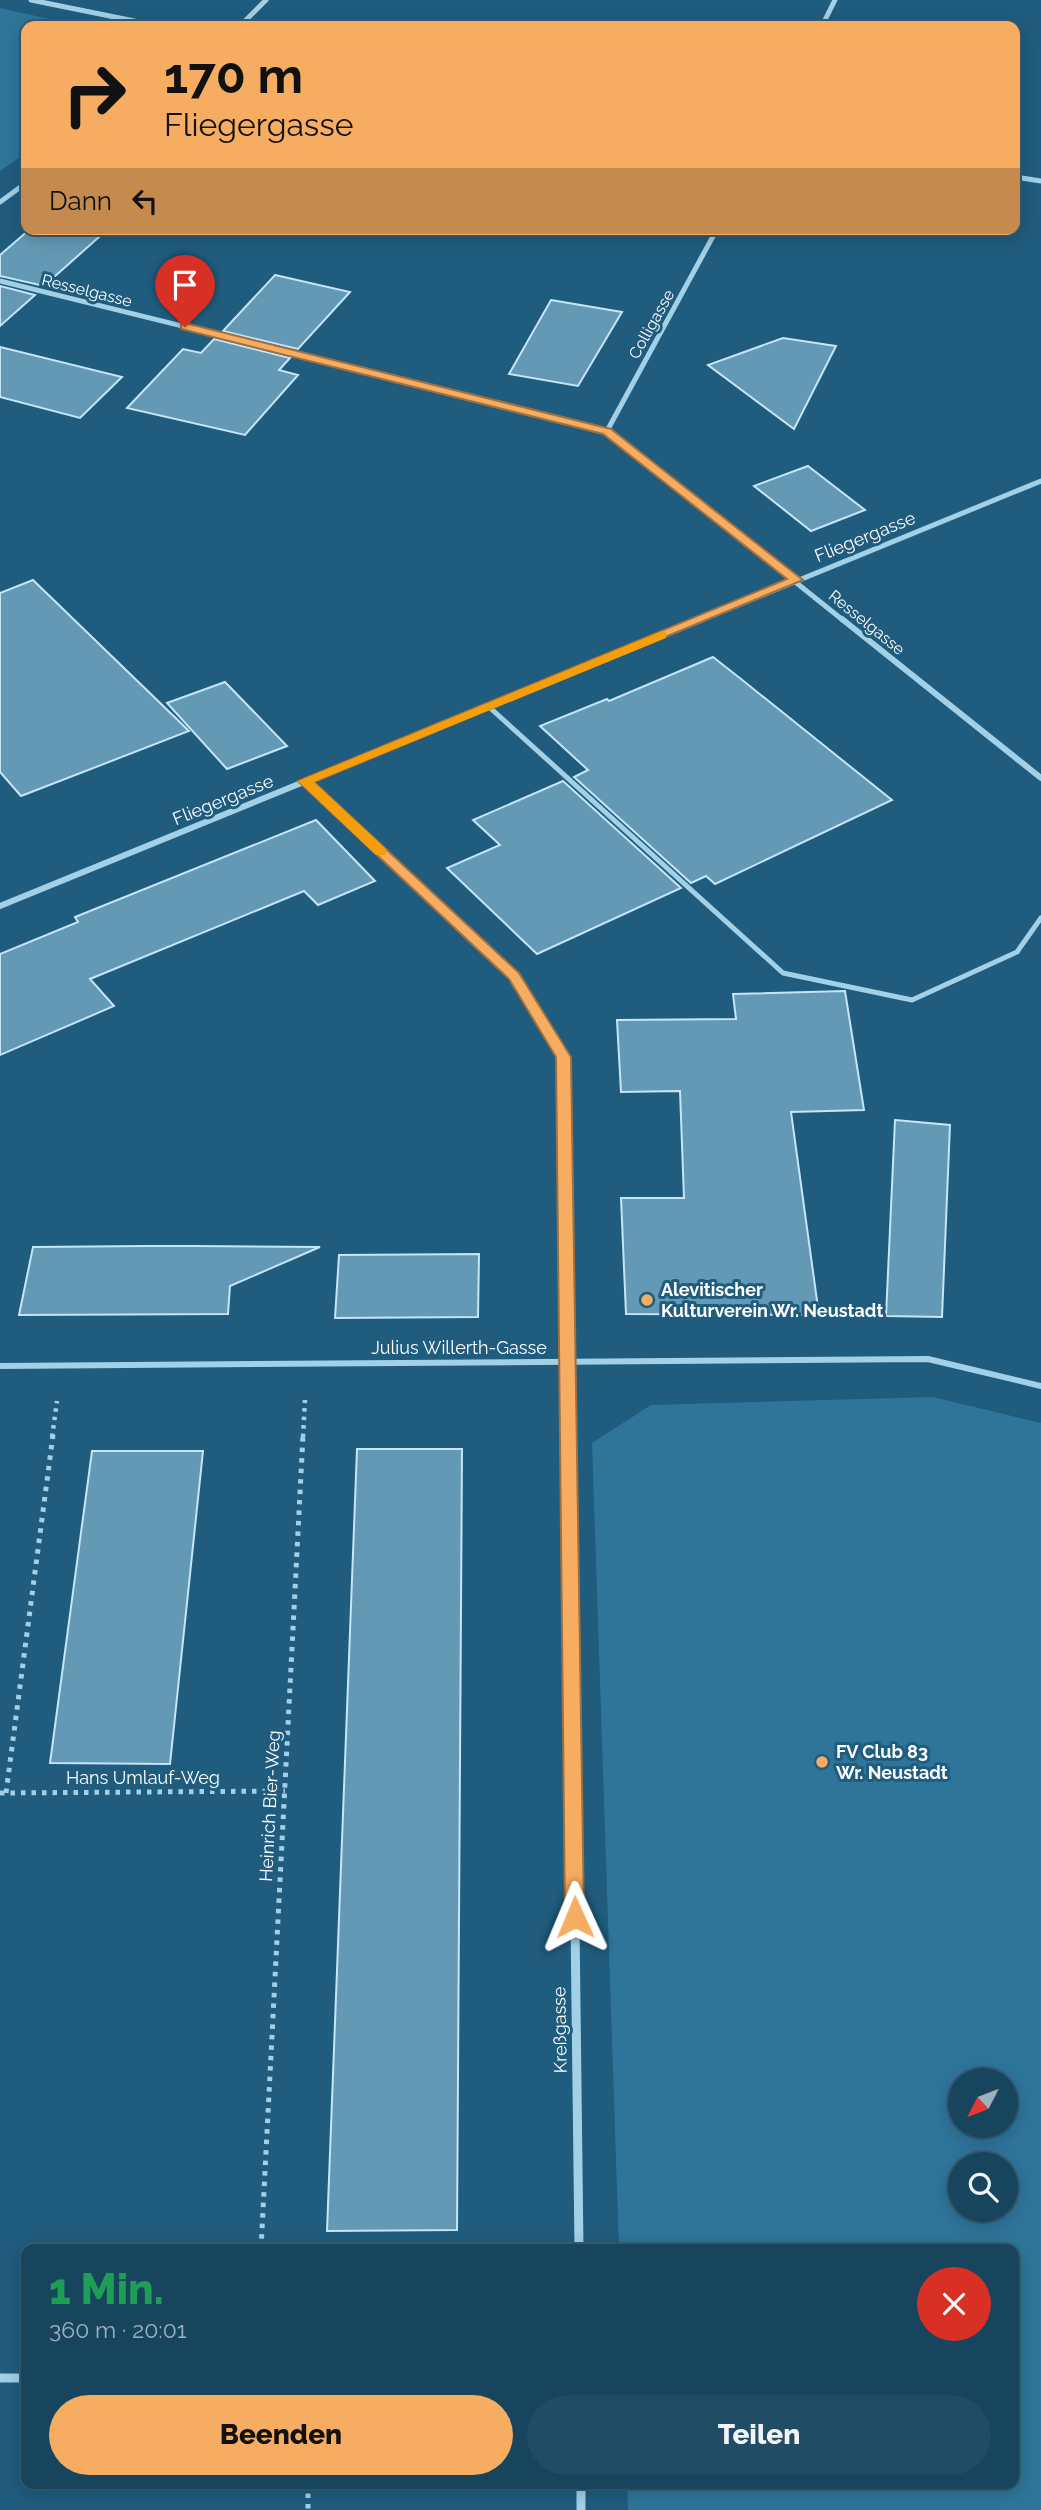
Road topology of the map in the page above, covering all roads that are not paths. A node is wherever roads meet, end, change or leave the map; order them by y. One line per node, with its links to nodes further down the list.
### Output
1 (30, 0): 4 (street)
2 (266, 0): 5 (street)
3 (835, 0): 6 (street)
4 (134, 21)
5 (245, 21)
6 (824, 21)
7 (1020, 178): 8 (street)
8 (1041, 181)
9 (21, 187): 10 (street)
10 (0, 202)
11 (714, 235): 13 (street, Colligasse)
12 (0, 281): 13 (street, Resselgasse)
13 (607, 431): 15 (street, Resselgasse)
14 (1041, 481): 15 (street, Fliegergasse)
15 (796, 580): 16 (street, Fliegergasse); 17 (street, Resselgasse)
16 (488, 706): 18 (street, Fliegergasse); 20 (lane)
17 (1041, 778)
18 (305, 781): 19 (street, Fliegergasse); 21 (street, Kreßgasse)
19 (0, 906)
20 (1041, 918)
21 (567, 1363): 22 (street, Julius Willerth-Gasse); 23 (street, Julius Willerth-Gasse); 24 (street, Kreßgasse)
22 (0, 1366)
23 (1041, 1386)
24 (579, 2244)
25 (0, 2378): 26 (street)
26 (21, 2378)
27 (581, 2489): 28 (street)
28 (582, 2510)

